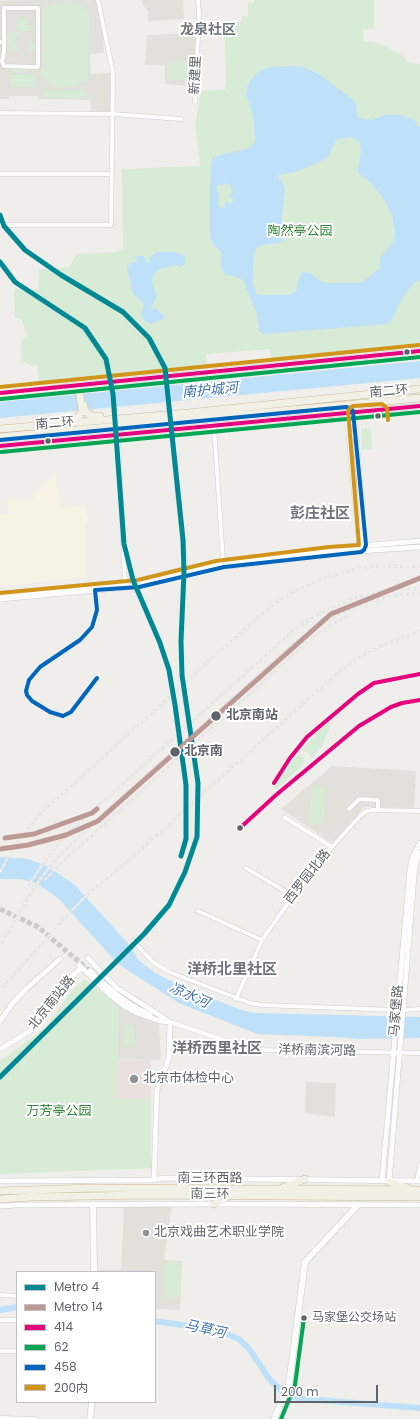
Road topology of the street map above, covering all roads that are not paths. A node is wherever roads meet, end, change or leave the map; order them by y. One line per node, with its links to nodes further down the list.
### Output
1 (98, 0): 6 (street)
2 (198, 0): 4 (street, 新建里)
3 (2, 42): 3 (street)
4 (195, 102)
5 (0, 113): 6 (street)
6 (113, 114): 7 (street); 9 (street)
7 (181, 119)
8 (0, 174): 9 (street)
9 (112, 174): 10 (street)
10 (0, 225)
11 (420, 351): 12 (street)
12 (79, 389): 14 (highway); 20 (highway)
13 (420, 390): 22 (highway, 南二环)
14 (0, 394)
15 (420, 398): 17 (highway, 南二环)
16 (420, 406): 18 (street)
17 (296, 410): 21 (highway); 26 (highway, 南二环)
18 (354, 412): 19 (street); 33 (street)
19 (347, 413): 21 (street); 33 (street)
20 (84, 414): 22 (highway); 23 (highway)
21 (330, 414): 24 (street)
22 (128, 417): 23 (highway, 南二环)
23 (50, 424): 26 (highway, 南二环)
24 (214, 426): 27 (street); 34 (street)
25 (0, 429): 26 (highway, 南二环)
26 (40, 429): 29 (highway, 南二环)
27 (171, 430): 28 (street); 35 (street)
28 (118, 435): 30 (street); 37 (street)
29 (0, 437)
30 (0, 446)
31 (420, 541): 33 (street)
32 (420, 546): 33 (street)
33 (363, 548): 34 (street); 36 (street)
34 (223, 561): 35 (street)
35 (186, 569): 36 (street); 37 (street)
36 (190, 574): 39 (street)
37 (125, 582): 38 (street)
38 (0, 594)
39 (0, 599)
40 (349, 809): 41 (street)
41 (378, 810): 42 (street, 西罗园北路); 45 (street, 西罗园北路)
42 (420, 811)
43 (284, 817): 45 (street)
44 (420, 843): 58 (street, 马家堡路)
45 (332, 847): 48 (street, 西罗园北路)
46 (420, 853): 58 (street, 马家堡路)
47 (246, 868): 48 (street)
48 (293, 896): 50 (street, 西罗园北路)
49 (198, 911): 50 (street)
50 (262, 940): 56 (street, 西罗园北路)
51 (133, 941): 56 (street)
52 (88, 958): 60 (street, 洋桥南滨河路)
53 (60, 959): 59 (street, 北京南站路)
54 (81, 967): 60 (street, 洋桥南滨河路); 61 (street, 北京南站路)
55 (90, 971): 60 (street, 洋桥南滨河路)
56 (236, 999): 58 (street)
57 (420, 1009): 58 (street)
58 (400, 1010): 62 (street, 马家堡路)
59 (0, 1021)
60 (170, 1022): 62 (street, 洋桥南滨河路); 66 (street)
61 (0, 1049)
62 (396, 1052): 63 (street, 洋桥南滨河路); 69 (street, 马家堡路)
63 (420, 1053)
64 (420, 1165): 68 (street)
65 (305, 1179): 66 (street, 南三环西路); 69 (street, 南三环西路); 70 (highway)
66 (154, 1180): 67 (street, 南三环西路)
67 (0, 1181)
68 (419, 1181): 69 (street, 南三环西路)
69 (386, 1182): 71 (highway)
70 (278, 1189): 71 (highway, 南三环); 72 (highway, 南三环)
71 (417, 1190)
72 (0, 1191)
73 (231, 1195): 74 (highway, 南三环); 75 (highway, 南三环); 77 (highway)
74 (420, 1197)
75 (0, 1199)
76 (93, 1204): 77 (street, 南三环西路); 80 (street, 南三环西路); 81 (main road)
77 (214, 1204): 78 (street, 南三环西路)
78 (358, 1205): 79 (street, 南三环西路); 92 (main road)
79 (420, 1205)
80 (0, 1206)
81 (94, 1271)
82 (0, 1295): 83 (street)
83 (16, 1296)
84 (0, 1320): 85 (street)
85 (16, 1320)
86 (0, 1351): 87 (street)
87 (16, 1351)
88 (92, 1403): 91 (main road)
89 (0, 1418): 90 (street)
90 (35, 1419)
91 (90, 1419)
92 (274, 1419)

